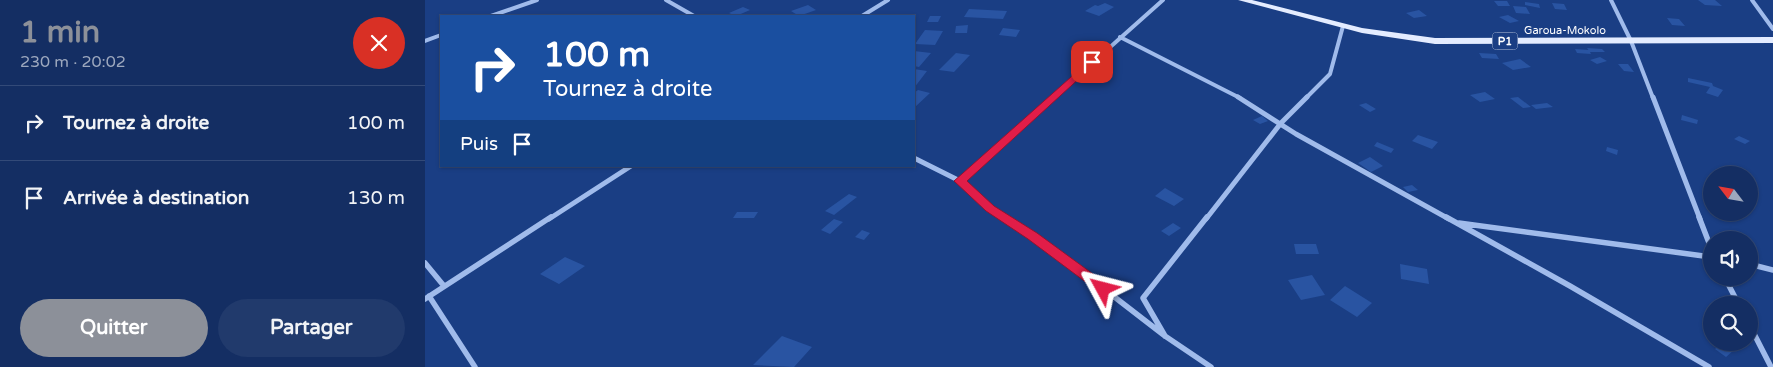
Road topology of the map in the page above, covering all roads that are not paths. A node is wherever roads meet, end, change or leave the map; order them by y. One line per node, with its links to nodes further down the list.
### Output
1 (537, 0): 8 (street)
2 (666, 0): 9 (street)
3 (887, 0): 10 (street)
4 (1163, 0): 14 (street)
5 (1242, 0): 11 (main road, Garoua-Mokolo / P1)
6 (1611, 0): 17 (street)
7 (1752, 0): 12 (street)
8 (494, 15)
9 (692, 15)
10 (864, 15)
11 (1343, 26): 17 (main road, Garoua-Mokolo / P1); 18 (street)
12 (1773, 30)
13 (440, 35): 16 (street)
14 (1120, 38): 18 (street); 21 (street)
15 (1773, 40): 17 (main road, Garoua-Mokolo / P1)
16 (425, 41)
17 (1631, 41): 23 (street)
18 (1281, 123): 22 (street); 30 (street)
19 (915, 158): 21 (street)
20 (629, 167): 28 (street)
21 (960, 181): 30 (street)
22 (1455, 222): 24 (street); 34 (street)
23 (1704, 231)
24 (1703, 256)
25 (425, 263): 28 (street)
26 (1758, 266): 27 (street)
27 (1773, 270)
28 (445, 286): 29 (street)
29 (427, 297): 32 (street)
30 (1165, 336): 33 (street)
31 (1758, 342): 35 (street)
32 (475, 367)
33 (1211, 367)
34 (1709, 367)
35 (1771, 367)

